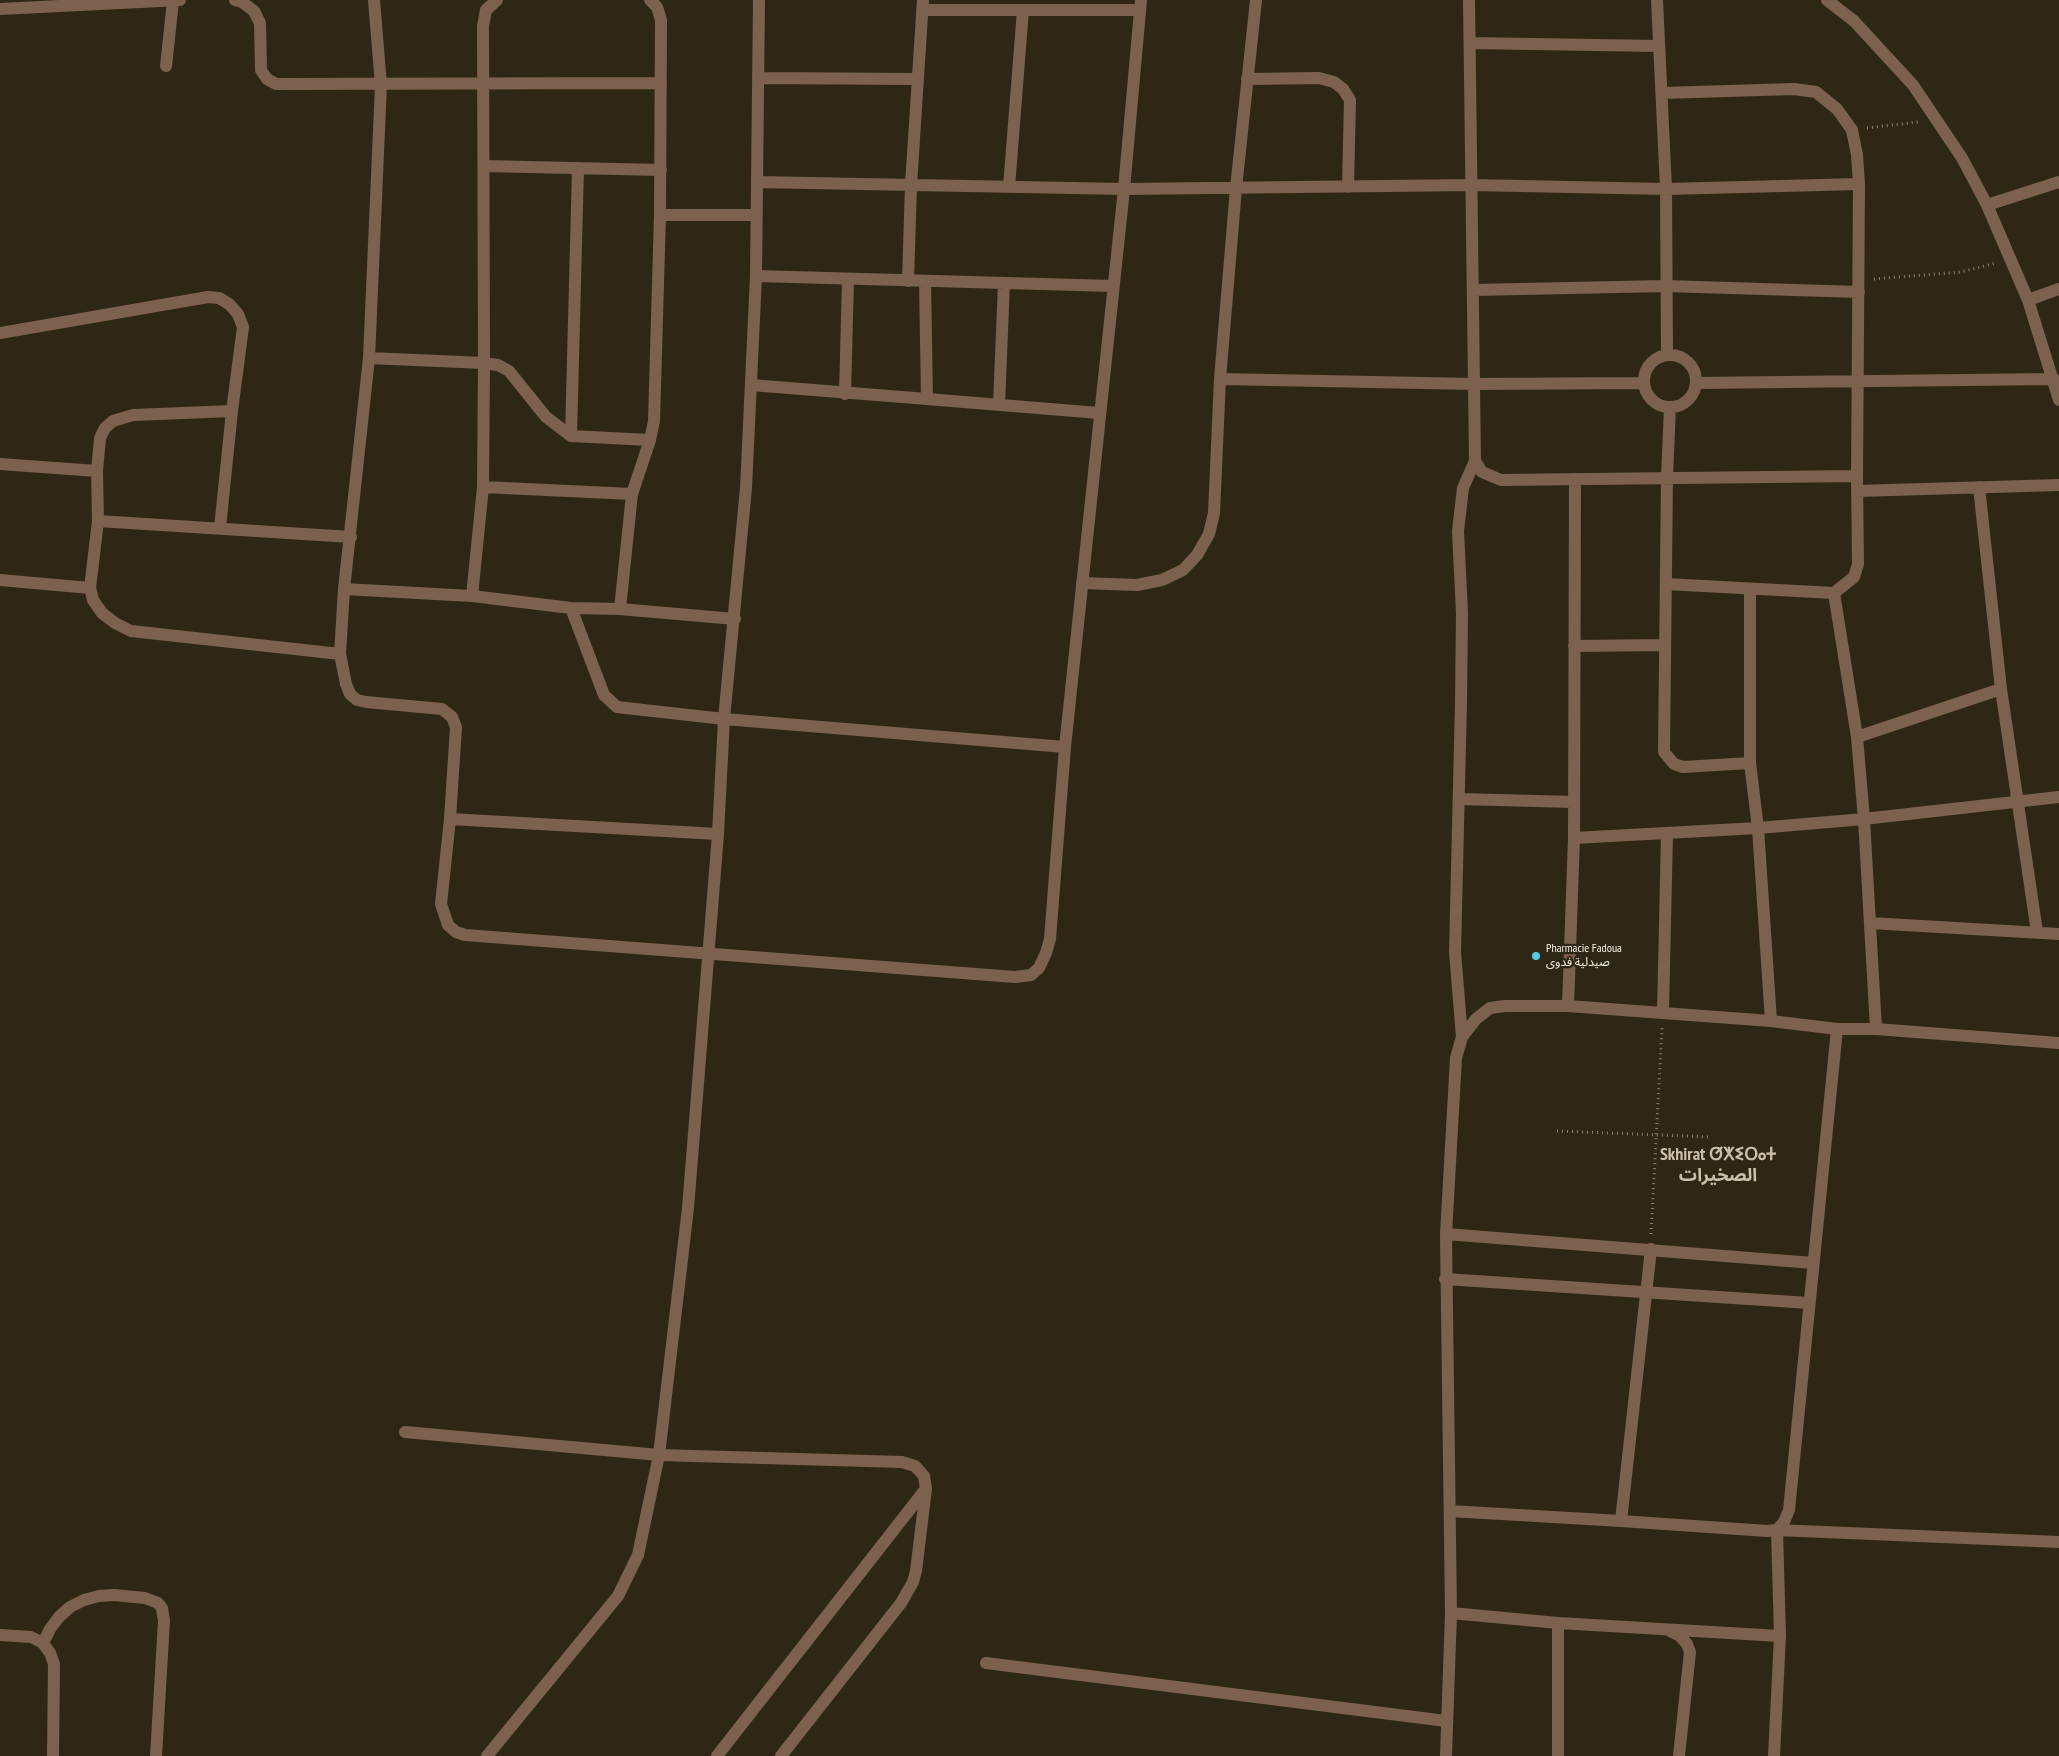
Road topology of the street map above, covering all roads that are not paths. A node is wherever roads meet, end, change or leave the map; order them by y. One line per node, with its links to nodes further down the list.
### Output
1 (176, 0): 11 (street); 18 (street)
2 (235, 0): 24 (street)
3 (374, 0): 24 (street)
4 (497, 0): 22 (street)
5 (650, 0): 23 (street)
6 (759, 0): 19 (street)
7 (1256, 0): 20 (street)
8 (1469, 0): 16 (street)
9 (1657, 0): 17 (street)
10 (1827, 0): 39 (street)
11 (56, 3): 14 (street)
12 (923, 5): 15 (street); 21 (street)
13 (1140, 5): 15 (street); 37 (street)
14 (0, 9)
15 (1023, 10): 35 (street)
16 (1470, 43): 17 (street); 33 (street)
17 (1658, 46): 25 (street)
18 (166, 66)
19 (758, 78): 21 (street); 29 (street)
20 (1247, 79): 34 (street); 36 (street)
21 (918, 80): 32 (street)
22 (484, 83): 23 (street); 24 (street); 26 (street)
23 (661, 83): 28 (street)
24 (381, 85): 55 (street)
25 (1662, 93): 31 (street); 38 (street)
26 (484, 166): 27 (street); 56 (street)
27 (578, 168): 28 (street); 71 (street)
28 (661, 170): 41 (street)
29 (757, 182): 32 (street); 40 (street)
30 (2059, 182): 39 (street)
31 (1859, 184): 38 (street); 49 (street)
32 (911, 185): 35 (street); 44 (street)
33 (1472, 185): 34 (street); 38 (street); 51 (street)
34 (1348, 186): 36 (street)
35 (1009, 187): 37 (street)
36 (1236, 188): 37 (street); 57 (street)
37 (1124, 189): 47 (street)
38 (1666, 189): 48 (street)
39 (1987, 205): 52 (street)
40 (757, 214): 41 (street); 42 (street)
41 (660, 215): 72 (street)
42 (756, 276): 43 (street); 63 (street)
43 (848, 279): 44 (street); 64 (street)
44 (908, 281): 45 (street)
45 (925, 281): 46 (street); 65 (street)
46 (1004, 283): 47 (street); 67 (street)
47 (1112, 286): 70 (street)
48 (1665, 286): 49 (street); 51 (street); 54 (street)
49 (1858, 286): 58 (street)
50 (2059, 289): 52 (street)
51 (1473, 290): 62 (street)
52 (2028, 300): 59 (street)
53 (0, 333): 69 (street)
54 (1667, 354): 60 (street); 61 (street)
55 (369, 358): 56 (street); 86 (street)
56 (484, 363): 71 (street); 80 (street)
57 (1220, 379): 62 (street); 88 (street)
58 (1858, 380): 59 (street); 61 (street); 76 (street)
59 (2054, 380): 66 (street)
60 (1643, 383): 62 (street); 68 (street)
61 (1696, 383): 68 (street)
62 (1474, 384): 73 (street)
63 (751, 385): 64 (street); 97 (street)
64 (845, 394): 65 (street)
65 (927, 399): 67 (street)
66 (2059, 400)
67 (999, 405): 70 (street)
68 (1670, 407): 77 (street)
69 (232, 412): 75 (street); 85 (street)
70 (1099, 413): 88 (street)
71 (571, 436): 72 (street)
72 (650, 440): 83 (street)
73 (1475, 461): 78 (street); 107 (street)
74 (0, 464): 75 (street)
75 (97, 471): 84 (street)
76 (1856, 476): 77 (street); 82 (street)
77 (1667, 477): 78 (street); 89 (street)
78 (1575, 479): 99 (street)
79 (2059, 485): 81 (street)
80 (483, 487): 83 (street); 94 (street)
81 (1979, 487): 82 (street); 101 (street)
82 (1857, 491): 93 (street)
83 (632, 494): 96 (street)
84 (98, 521): 85 (street); 90 (street)
85 (220, 528): 86 (street)
86 (351, 537): 92 (street)
87 (0, 580): 90 (street)
88 (1082, 584): 104 (street)
89 (1666, 584): 91 (street); 98 (street)
90 (90, 588): 100 (street)
91 (1750, 589): 93 (street); 105 (street)
92 (344, 590): 94 (street); 100 (street)
93 (1834, 594): 103 (street)
94 (472, 596): 95 (street)
95 (571, 608): 96 (street); 102 (street)
96 (620, 609): 97 (street)
97 (735, 618): 102 (street)
98 (1665, 645): 99 (street); 105 (street)
99 (1574, 646): 109 (street)
100 (340, 654): 110 (street)
101 (2001, 689): 103 (street); 108 (street)
102 (724, 719): 104 (street); 114 (street)
103 (1857, 737): 111 (street)
104 (1065, 747): 119 (street)
105 (1750, 763): 112 (street)
106 (2059, 797): 108 (street)
107 (1459, 799): 109 (street); 125 (street)
108 (2017, 801): 111 (street); 117 (street)
109 (1574, 802): 115 (street)
110 (450, 819): 114 (street); 119 (street)
111 (1864, 819): 112 (street); 116 (street)
112 (1758, 828): 113 (street); 122 (street)
113 (1668, 833): 115 (street); 121 (street)
114 (718, 834): 119 (street)
115 (1574, 838): 120 (street)
116 (1870, 923): 117 (street); 124 (street)
117 (2037, 932): 118 (street)
118 (2059, 934)
119 (709, 953): 134 (street)
120 (1568, 1006): 121 (street); 125 (street)
121 (1663, 1013): 122 (street)
122 (1771, 1021): 123 (street)
123 (1836, 1029): 124 (street); 129 (street)
124 (1876, 1029): 126 (street)
125 (1462, 1037): 127 (street)
126 (2059, 1043)
127 (1446, 1234): 128 (street); 130 (street)
128 (1650, 1249): 129 (street); 131 (street)
129 (1813, 1262): 132 (street)
130 (1445, 1279): 131 (street); 136 (street)
131 (1647, 1293): 132 (street); 137 (street)
132 (1809, 1303): 138 (street)
133 (405, 1432): 134 (street)
134 (659, 1455): 135 (street); 150 (street)
135 (926, 1489): 151 (street); 152 (street)
136 (1450, 1511): 137 (street); 140 (street)
137 (1621, 1521): 138 (street)
138 (1777, 1530): 139 (street); 144 (street)
139 (2059, 1542)
140 (1451, 1613): 141 (street); 147 (street)
141 (1558, 1623): 142 (street); 154 (street)
142 (1670, 1631): 144 (street); 155 (street)
143 (0, 1635): 145 (street)
144 (1780, 1636): 156 (street)
145 (43, 1643): 148 (street); 149 (street)
146 (986, 1663): 147 (street)
147 (1446, 1721): 153 (street)
148 (53, 1756)
149 (156, 1756)
150 (487, 1756)
151 (717, 1756)
152 (781, 1756)
153 (1446, 1756)
154 (1558, 1756)
155 (1679, 1756)
156 (1774, 1756)

